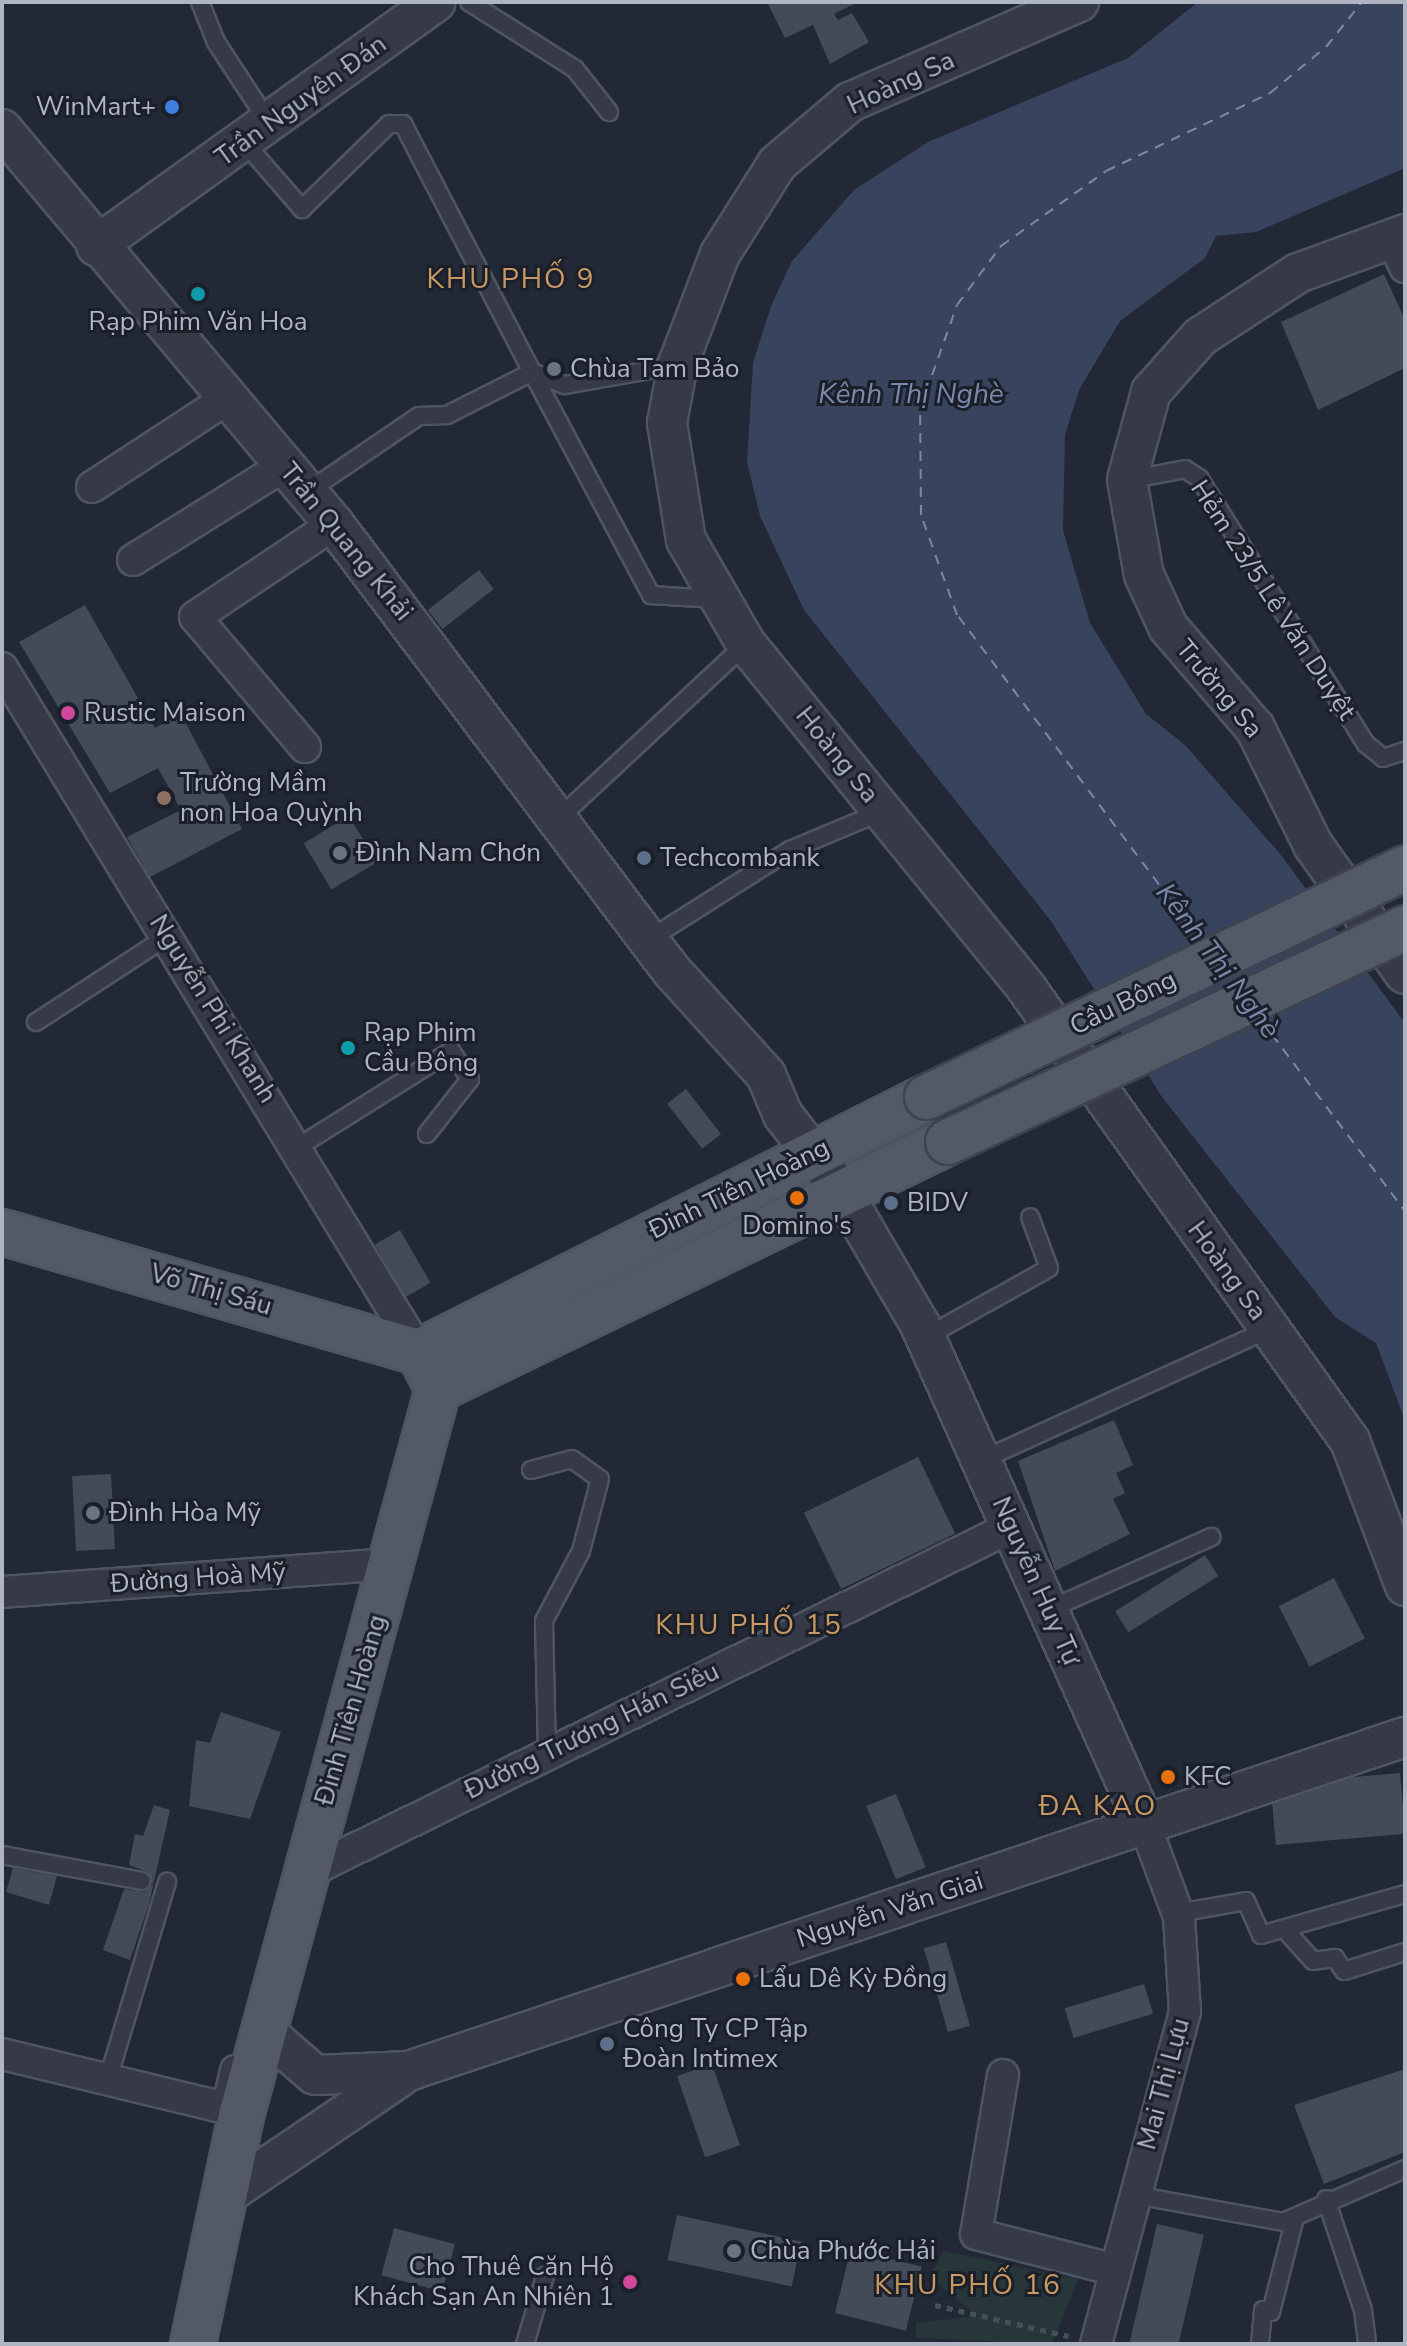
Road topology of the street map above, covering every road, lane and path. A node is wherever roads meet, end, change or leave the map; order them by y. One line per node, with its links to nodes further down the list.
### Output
1 (200, 2): 7 (lane)
2 (435, 2): 7 (street, Trần Nguyên Đán)
3 (469, 2): 5 (lane)
4 (1079, 2): 10 (street, Hoàng Sa)
5 (609, 112)
6 (2, 129): 9 (street, Trần Quang Khải)
7 (256, 132): 9 (street, Trần Nguyên Đán); 11 (lane)
8 (1401, 247): 14 (street, Trường Sa)
9 (102, 253): 12 (street, Trần Quang Khải)
10 (678, 364): 11 (lane); 18 (street, Hoàng Sa)
11 (532, 372): 13 (lane); 18 (lane)
12 (228, 398): 13 (street, Trần Quang Khải); 15 (street)
13 (296, 479): 16 (street, Trần Quang Khải); 17 (street)
14 (1127, 480): 22 (lane, Hẻm 23/5 Lê Văn Duyệt); 29 (street, Trường Sa)
15 (92, 487)
16 (334, 524): 21 (street); 24 (street, Trần Quang Khải)
17 (133, 560)
18 (715, 599): 19 (street, Hoàng Sa)
19 (746, 644): 23 (street, Hoàng Sa); 24 (lane)
20 (2, 668): 27 (street, Nguyễn Phi Khanh)
21 (305, 747)
22 (1405, 751)
23 (882, 811): 28 (lane); 39 (street, Hoàng Sa)
24 (557, 820): 28 (street, Trần Quang Khải)
25 (1405, 868): 31 (main road, Cầu Bông, bridge)
26 (1405, 928): 33 (main road, Cầu Bông, bridge)
27 (168, 936): 30 (lane); 34 (street, Nguyễn Phi Khanh)
28 (648, 940): 35 (street, Trần Quang Khải)
29 (1405, 974)
30 (36, 1022)
31 (927, 1097): 35 (main road, Đinh Tiên Hoàng)
32 (427, 1134): 34 (lane)
33 (948, 1142): 36 (main road, Đinh Tiên Hoàng)
34 (298, 1147): 41 (street, Nguyễn Phi Khanh)
35 (813, 1153): 36 (street, Trần Quang Khải); 41 (main road, Đinh Tiên Hoàng)
36 (843, 1193): 40 (street, Nguyễn Huy Tự); 41 (main road, Đinh Tiên Hoàng)
37 (1030, 1217): 40 (lane)
38 (2, 1232): 41 (main road, Võ Thị Sáu)
39 (1269, 1329): 42 (lane); 47 (street, Hoàng Sa)
40 (923, 1339): 42 (street, Nguyễn Huy Tự)
41 (429, 1370): 46 (main road, Đinh Tiên Hoàng)
42 (982, 1460): 44 (street, Nguyễn Huy Tự)
43 (531, 1470): 51 (lane)
44 (1011, 1527): 49 (street, Nguyễn Huy Tự); 51 (street, Đường Trương Hán Siêu)
45 (1211, 1537): 49 (lane)
46 (394, 1564): 48 (street, Đường Hoà Mỹ); 54 (main road, Đinh Tiên Hoàng)
47 (1405, 1586)
48 (2, 1592)
49 (1048, 1610): 52 (street, Nguyễn Huy Tự)
50 (1388, 1742): 52 (street, Nguyễn Văn Giai)
51 (547, 1751): 54 (street, Đường Trương Hán Siêu)
52 (1145, 1825): 58 (street, Mai Thị Lựu); 63 (street, Nguyễn Văn Giai)
53 (2, 1855): 55 (lane)
54 (304, 1874): 61 (main road, Đinh Tiên Hoàng)
55 (142, 1881)
56 (167, 1882): 65 (lane)
57 (1405, 1894): 59 (lane)
58 (1178, 1913): 59 (lane); 68 (street, Mai Thị Lựu)
59 (1286, 1931): 60 (lane)
60 (1405, 1952)
61 (264, 2031): 63 (street, Nguyễn Văn Giai); 65 (street, Đinh Tiên Hoàng); 67 (main road, Đinh Tiên Hoàng)
62 (2, 2054): 65 (street)
63 (409, 2071): 67 (street, Nguyễn Văn Giai)
64 (1003, 2075): 71 (street)
65 (108, 2079)
66 (1405, 2169): 69 (lane)
67 (227, 2194): 75 (main road, Đinh Tiên Hoàng)
68 (1135, 2195): 70 (lane); 71 (street, Mai Thị Lựu)
69 (1326, 2199): 70 (lane); 78 (lane)
70 (1295, 2218): 77 (lane)
71 (1115, 2270): 74 (street, Mai Thị Lựu)
72 (545, 2276): 76 (lane)
73 (935, 2305): 74 (path)
74 (1096, 2343)
75 (193, 2344)
76 (525, 2344)
77 (1260, 2344)
78 (1367, 2344)

